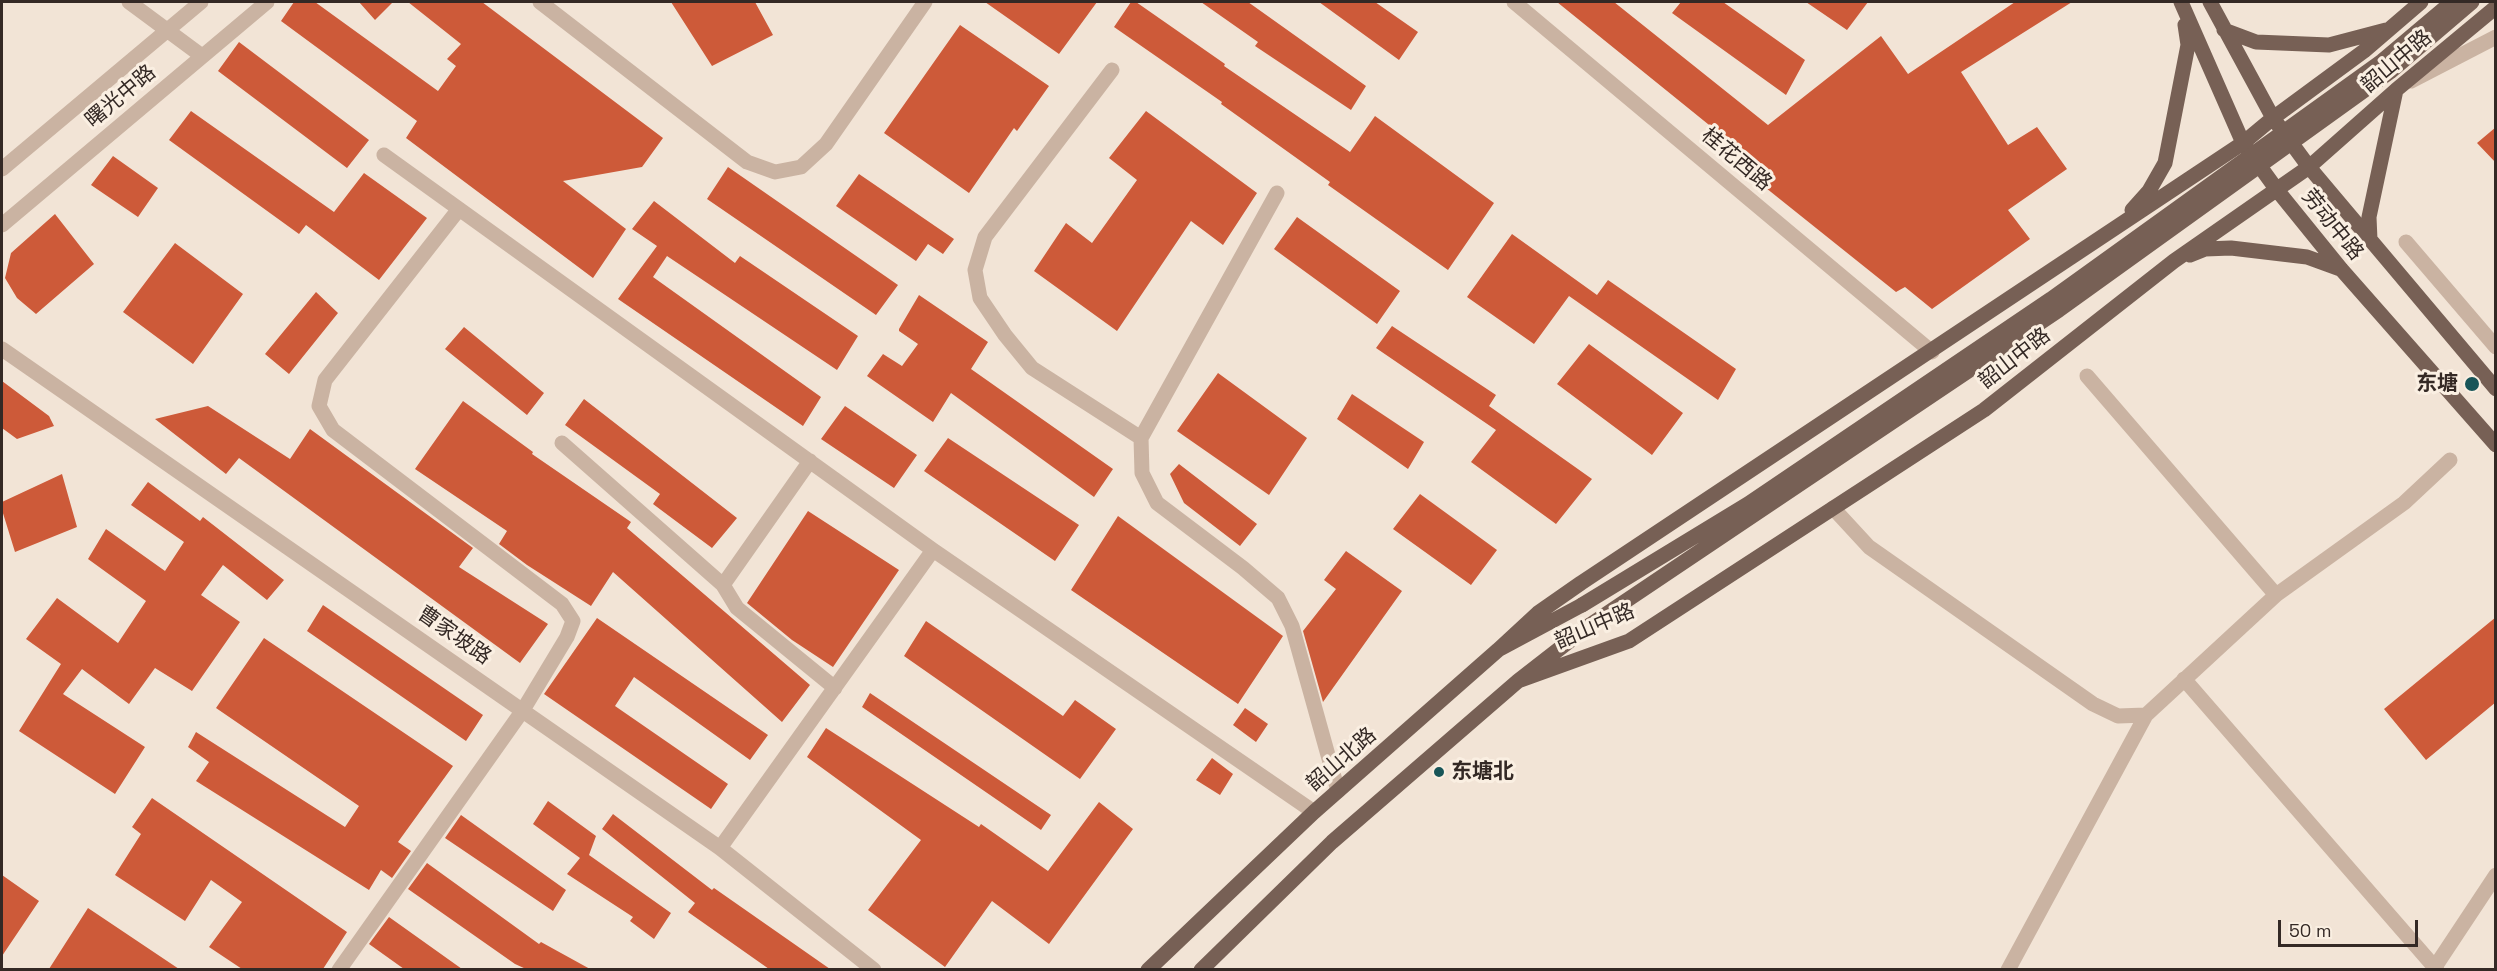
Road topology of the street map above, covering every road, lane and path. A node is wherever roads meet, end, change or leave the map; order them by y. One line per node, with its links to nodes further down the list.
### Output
1 (129, 2): 13 (street)
2 (201, 2): 13 (street, 曙光中路)
3 (267, 2): 17 (street, 曙光中路)
4 (540, 2): 5 (street)
5 (925, 2)
6 (1514, 2): 36 (street, 桂花西路)
7 (2181, 2): 21 (main road, 劳动中路); 29 (main road)
8 (2210, 2): 14 (main road, 劳动中路)
9 (2421, 2): 15 (main road, 韶山中路)
10 (2452, 2): 48 (main road, 韶山中路, bridge)
11 (2472, 2): 51 (main road, 韶山中路, bridge)
12 (2496, 7): 19 (main road, 韶山中路)
13 (167, 30): 17 (street); 24 (street, 曙光中路)
14 (2224, 30): 15 (main road); 20 (main road, 劳动中路)
15 (2389, 30): 20 (main road, 韶山中路)
16 (2496, 37): 19 (street)
17 (202, 56): 28 (street, 曙光中路)
18 (1112, 70): 39 (street)
19 (2396, 90): 23 (main road, 韶山中路); 30 (main road)
20 (2273, 118): 21 (main road, 韶山中路); 23 (main road, 劳动中路)
21 (2243, 143): 25 (main road, 劳动中路); 29 (main road, 韶山中路)
22 (384, 155): 27 (street)
23 (2308, 167): 25 (main road, 韶山中路); 30 (main road, 劳动中路)
24 (2, 169)
25 (2277, 190): 32 (main road, 韶山中路); 33 (main road, 劳动中路)
26 (1277, 193): 39 (street)
27 (459, 209): 43 (street); 53 (street)
28 (2, 225)
29 (2118, 225): 36 (main road, 韶山中路)
30 (2370, 240): 38 (main road, 劳动中路)
31 (2406, 242): 34 (street)
32 (2174, 261): 33 (main road); 44 (main road, 韶山中路)
33 (2341, 269): 41 (main road, 劳动中路)
34 (2496, 346)
35 (2, 349): 53 (street, 曹家坡路)
36 (1932, 351): 49 (main road, 韶山中路)
37 (2087, 376): 47 (street)
38 (2496, 389)
39 (1141, 438): 55 (street)
40 (562, 443): 46 (street)
41 (2496, 445)
42 (2450, 460): 47 (street)
43 (810, 461): 45 (street); 46 (street)
44 (1833, 508): 51 (main road, 韶山中路); 54 (street)
45 (933, 550): 52 (street); 56 (street)
46 (723, 585): 52 (street)
47 (2276, 595): 50 (street)
48 (1582, 605): 49 (main road, 韶山北路)
49 (1498, 650): 55 (main road, 韶山北路)
50 (2184, 679): 54 (street); 64 (street)
51 (1518, 681): 62 (main road)
52 (835, 688): 57 (street)
53 (524, 710): 57 (street, 曹家坡路); 59 (street)
54 (2146, 715): 63 (street)
55 (1338, 791): 56 (main road, 韶山北路)
56 (1314, 812): 61 (main road, 韶山北路)
57 (720, 848): 60 (street, 曹家坡路)
58 (2496, 875): 64 (street)
59 (339, 969)
60 (874, 969)
61 (1148, 969)
62 (1201, 969)
63 (2008, 969)
64 (2435, 969)

